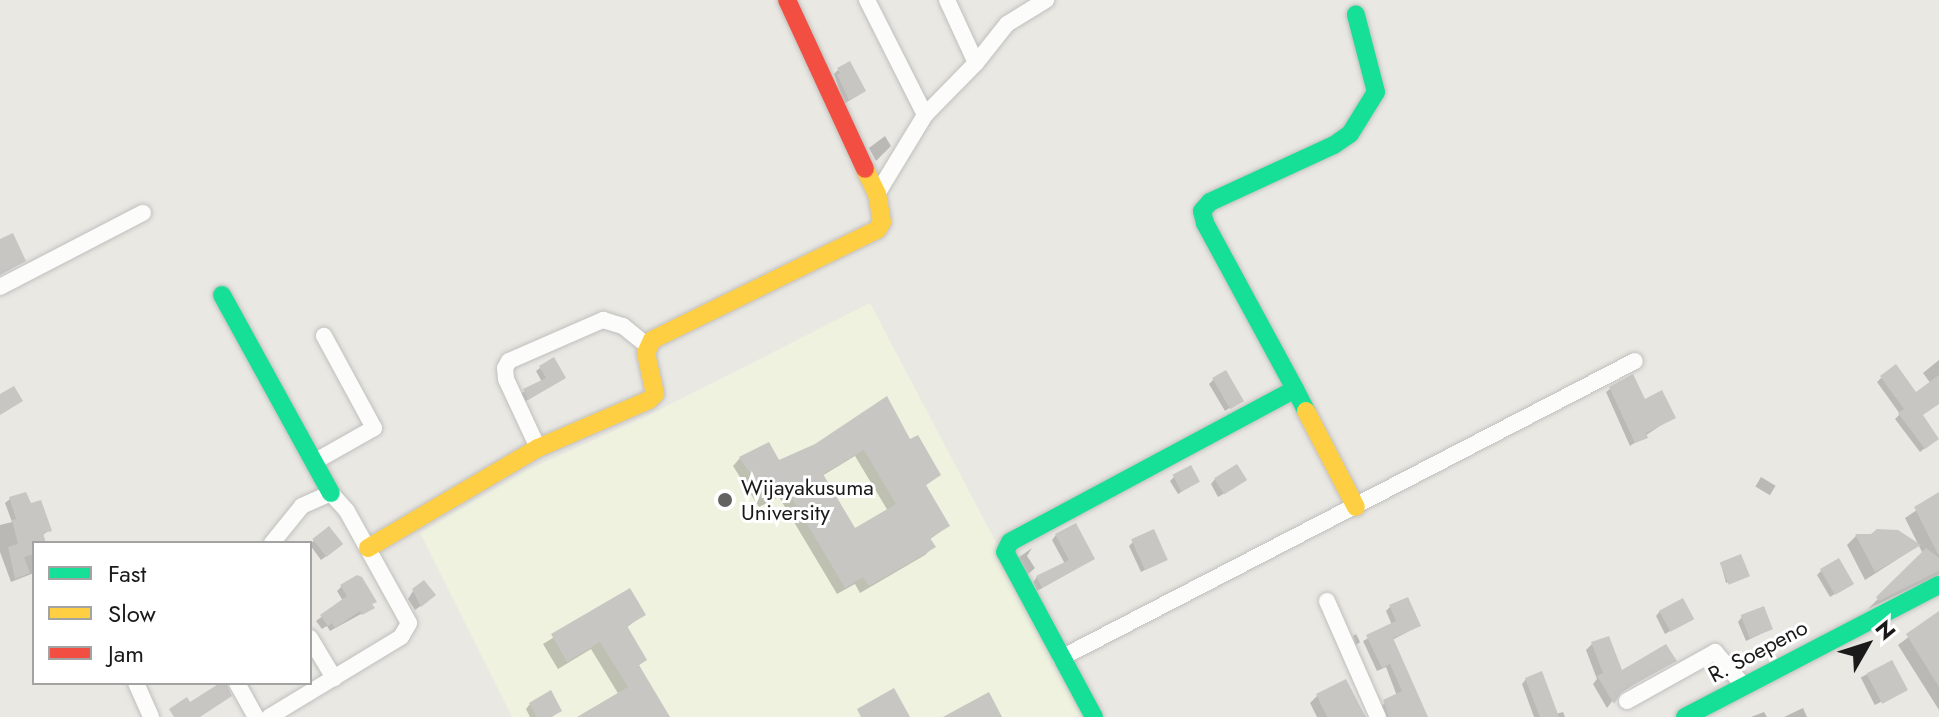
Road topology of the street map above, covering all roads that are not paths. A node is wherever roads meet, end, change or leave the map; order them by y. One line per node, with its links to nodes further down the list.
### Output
1 (787, 0): 8 (street)
2 (867, 0): 7 (street)
3 (947, 0): 6 (street)
4 (1035, 2): 6 (street)
5 (1356, 15): 15 (street)
6 (976, 63): 7 (street)
7 (925, 115): 8 (street)
8 (877, 194): 13 (street)
9 (143, 213): 10 (street)
10 (0, 287)
11 (222, 295): 17 (street)
12 (324, 336): 17 (street)
13 (648, 346): 16 (street); 16 (street)
14 (1635, 361): 19 (street)
15 (1295, 389): 19 (street); 25 (street)
16 (538, 448): 21 (street)
17 (314, 462): 18 (street)
18 (331, 493): 20 (street); 21 (street)
19 (1356, 507): 25 (street)
20 (274, 541)
21 (368, 548): 26 (street)
22 (1939, 585): 29 (street, R. Soepeno)
23 (1327, 601): 35 (street)
24 (312, 641): 26 (street)
25 (1061, 658): 34 (street)
26 (334, 678): 33 (street)
27 (137, 685): 31 (street)
28 (238, 685): 32 (street)
29 (1743, 685): 30 (street); 36 (street, R. Soepeno)
30 (1627, 701)
31 (151, 717)
32 (256, 717)
33 (269, 717)
34 (1094, 717)
35 (1378, 717)
36 (1685, 717)

